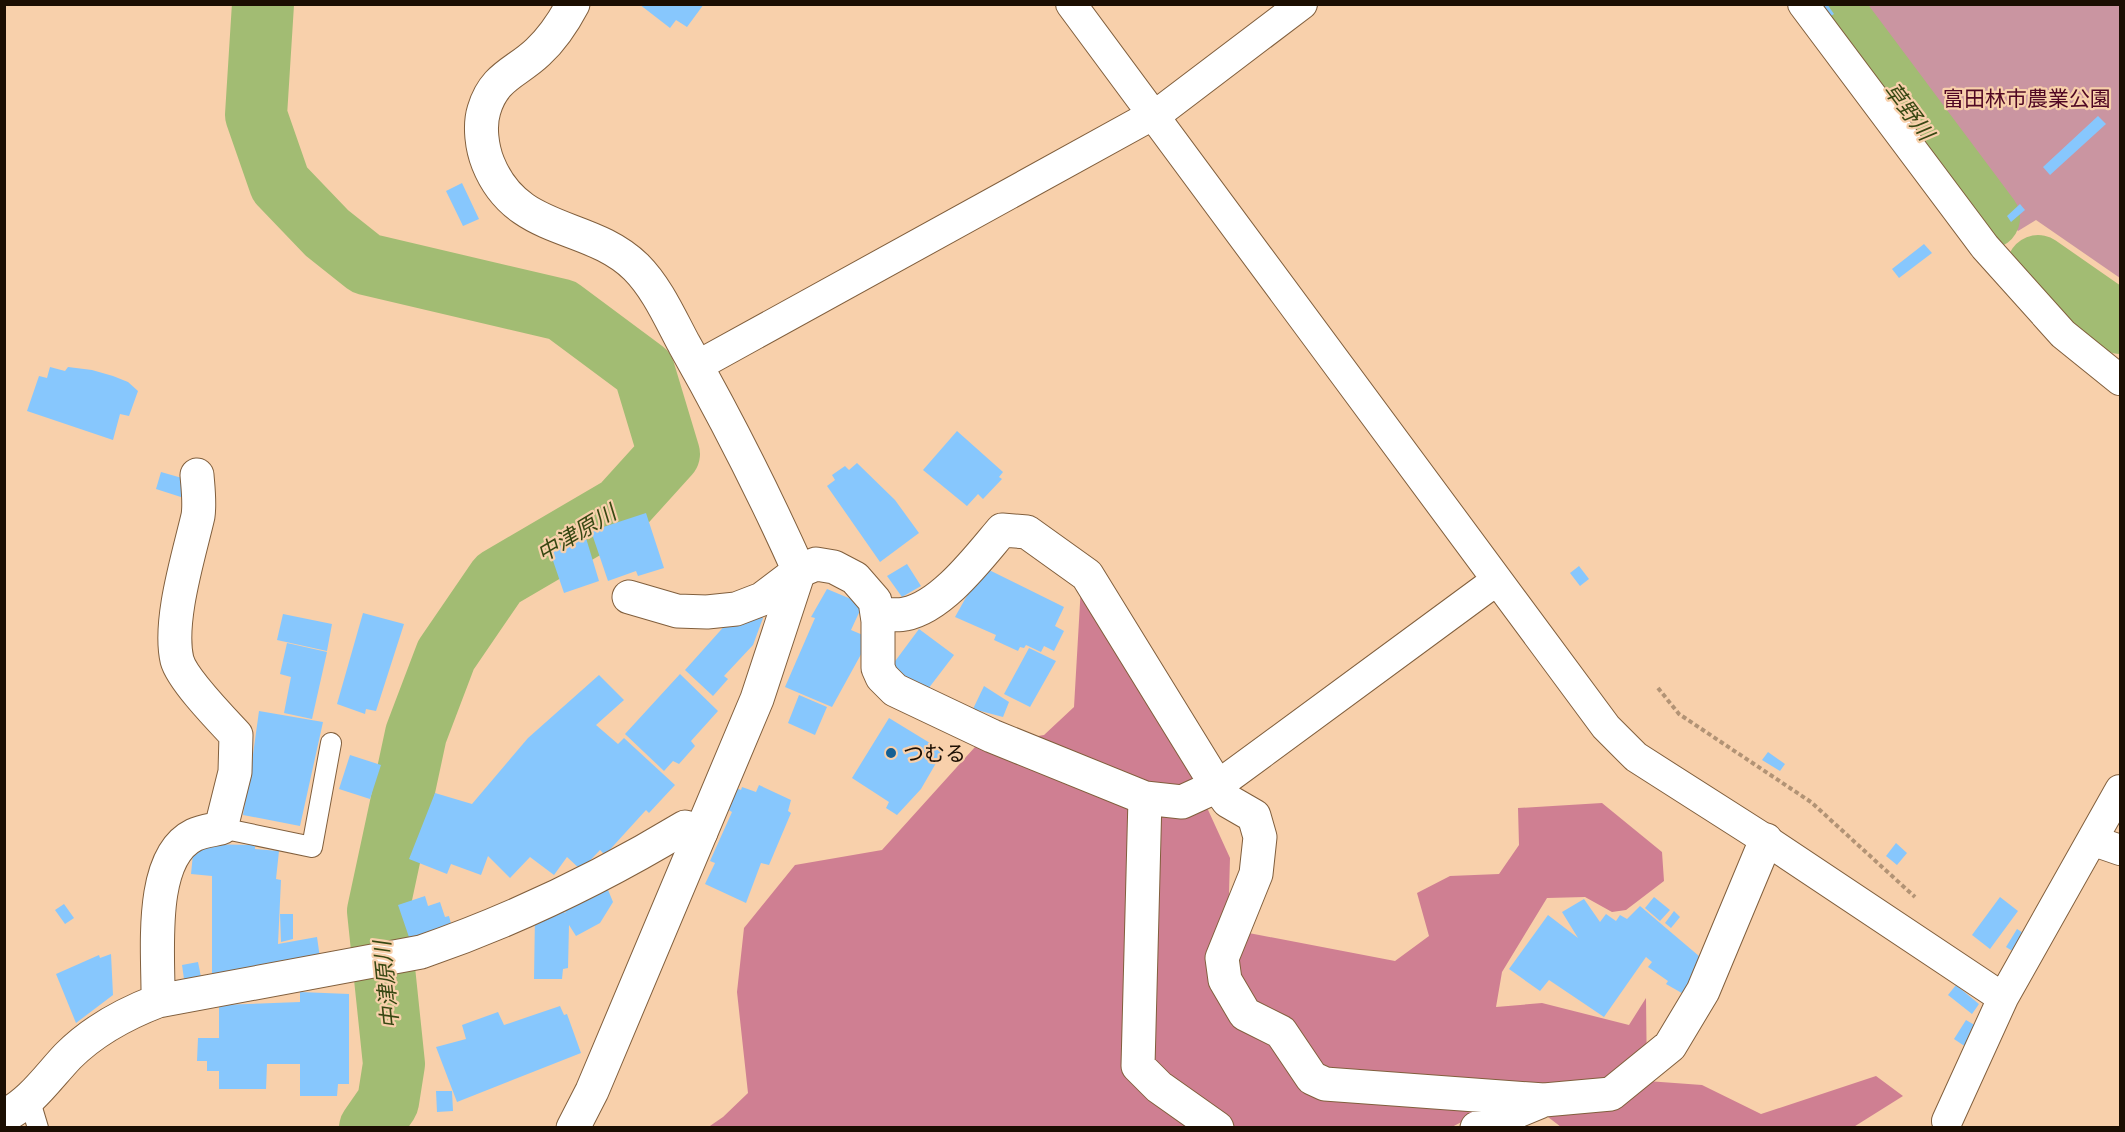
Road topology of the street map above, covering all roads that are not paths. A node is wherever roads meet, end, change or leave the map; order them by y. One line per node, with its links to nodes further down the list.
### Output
1 (573, 4): 6 (street)
2 (1071, 4): 5 (street)
3 (1302, 4): 5 (street)
4 (1803, 4): 7 (street)
5 (1153, 115): 6 (street); 10 (street)
6 (697, 366): 9 (street)
7 (2121, 380)
8 (197, 475): 17 (street)
9 (799, 571): 11 (street); 12 (street); 18 (street)
10 (1497, 580): 14 (street); 19 (street)
11 (629, 597)
12 (877, 614): 14 (street); 16 (street)
13 (331, 743): 17 (lane)
14 (1217, 786): 16 (street); 23 (street)
15 (2121, 790): 20 (street)
16 (1145, 798): 27 (street)
17 (221, 828): 22 (street)
18 (701, 832): 22 (street); 26 (street)
19 (1766, 840): 21 (street); 23 (street)
20 (2107, 845): 21 (street)
21 (2002, 998): 25 (street)
22 (158, 1002): 24 (street)
23 (1544, 1100): 28 (street)
24 (24, 1114)
25 (1947, 1121)
26 (573, 1128)
27 (1217, 1128)
28 (1477, 1128)

